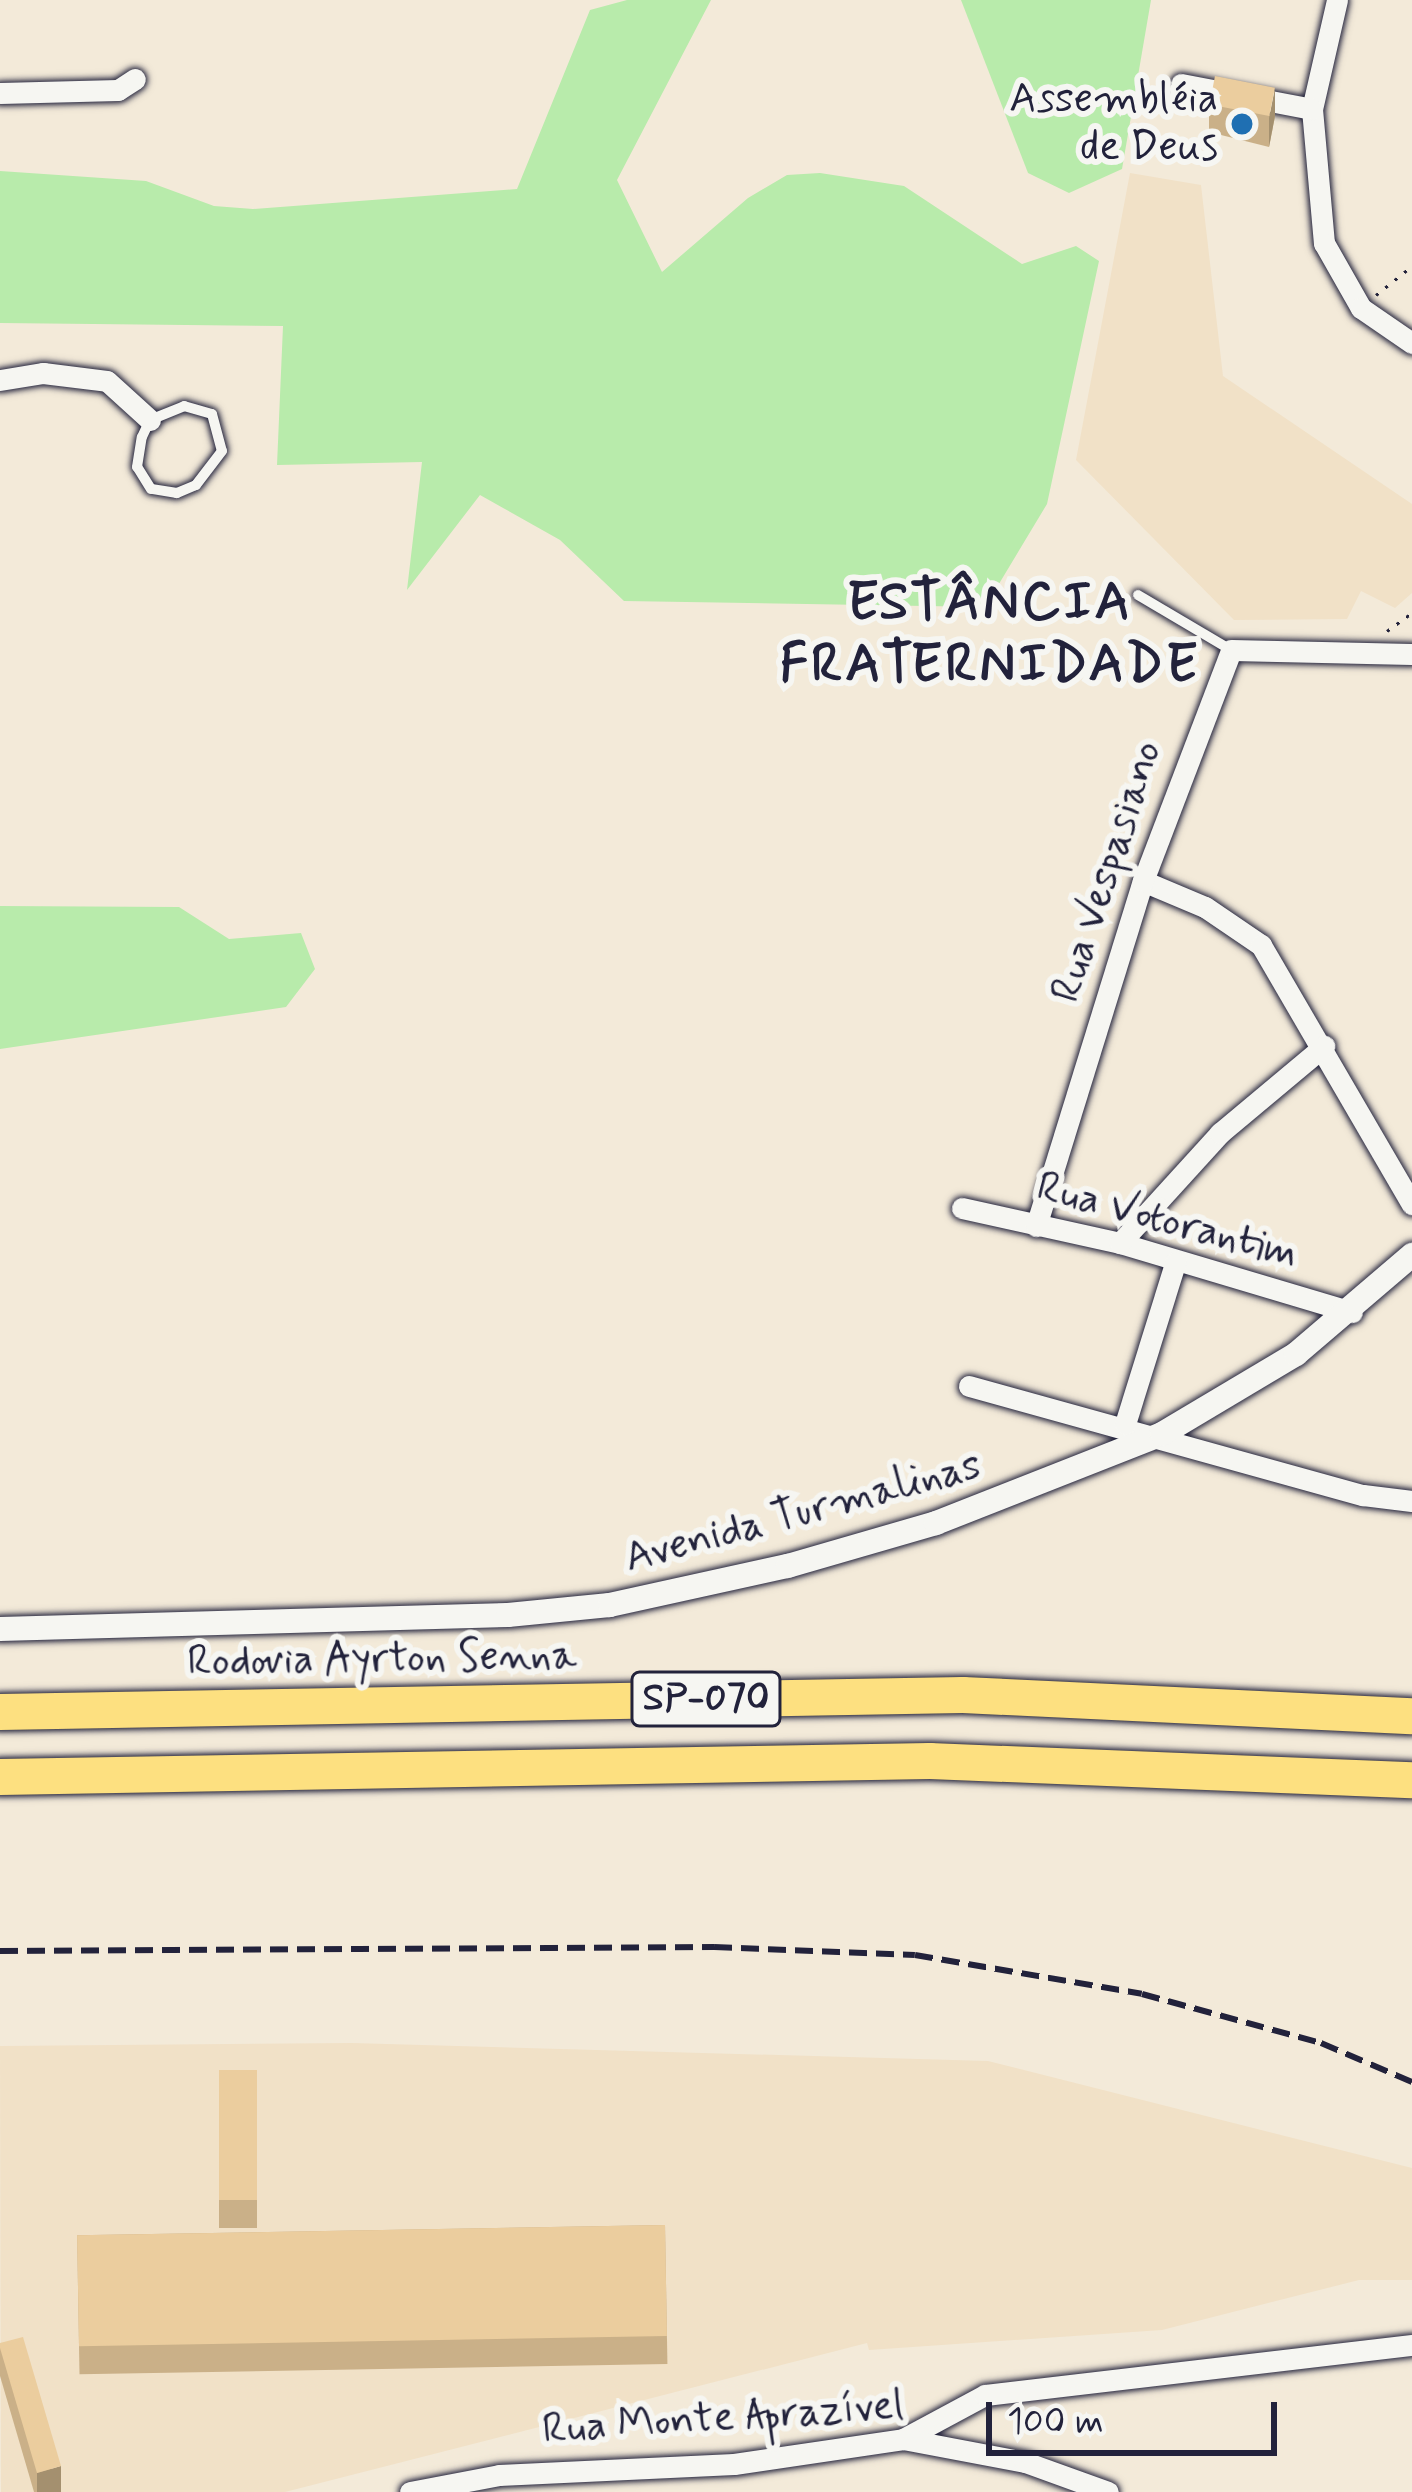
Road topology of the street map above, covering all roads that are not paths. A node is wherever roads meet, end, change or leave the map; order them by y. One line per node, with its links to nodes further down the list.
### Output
1 (1337, 0): 5 (street)
2 (135, 80): 4 (street)
3 (1180, 84): 5 (street)
4 (0, 93)
5 (1312, 109): 6 (street)
6 (1412, 343)
7 (0, 380): 8 (street)
8 (150, 420): 8 (lane)
9 (1138, 595): 10 (lane)
10 (1231, 650): 11 (street); 12 (street, Rua Vespasiano)
11 (1412, 654)
12 (1143, 881): 13 (street); 16 (street, Rua Vespasiano)
13 (1324, 1046): 14 (street); 17 (street)
14 (1412, 1204)
15 (962, 1208): 16 (street, Rua Votorantim)
16 (1036, 1226): 17 (street, Rua Votorantim)
17 (1120, 1243): 19 (street, Rua Votorantim)
18 (1412, 1255): 20 (street, Avenida Turmalinas)
19 (1175, 1263): 20 (street, Rua Votorantim); 22 (street)
20 (1352, 1312): 23 (street, Avenida Turmalinas)
21 (969, 1386): 22 (street)
22 (1125, 1424): 23 (street)
23 (1162, 1434): 24 (street); 25 (street, Avenida Turmalinas)
24 (1412, 1501)
25 (0, 1629)
26 (0, 1712): 27 (highway, Rodovia Ayrton Senna / SP-070)
27 (1412, 1716)
28 (0, 1777): 29 (highway, SP-070)
29 (1412, 1780)
30 (1412, 2345): 31 (street)
31 (903, 2439): 32 (street, Rua Monte Aprazível); 33 (street, Rua Monte Aprazível)
32 (410, 2492)
33 (1108, 2492)

